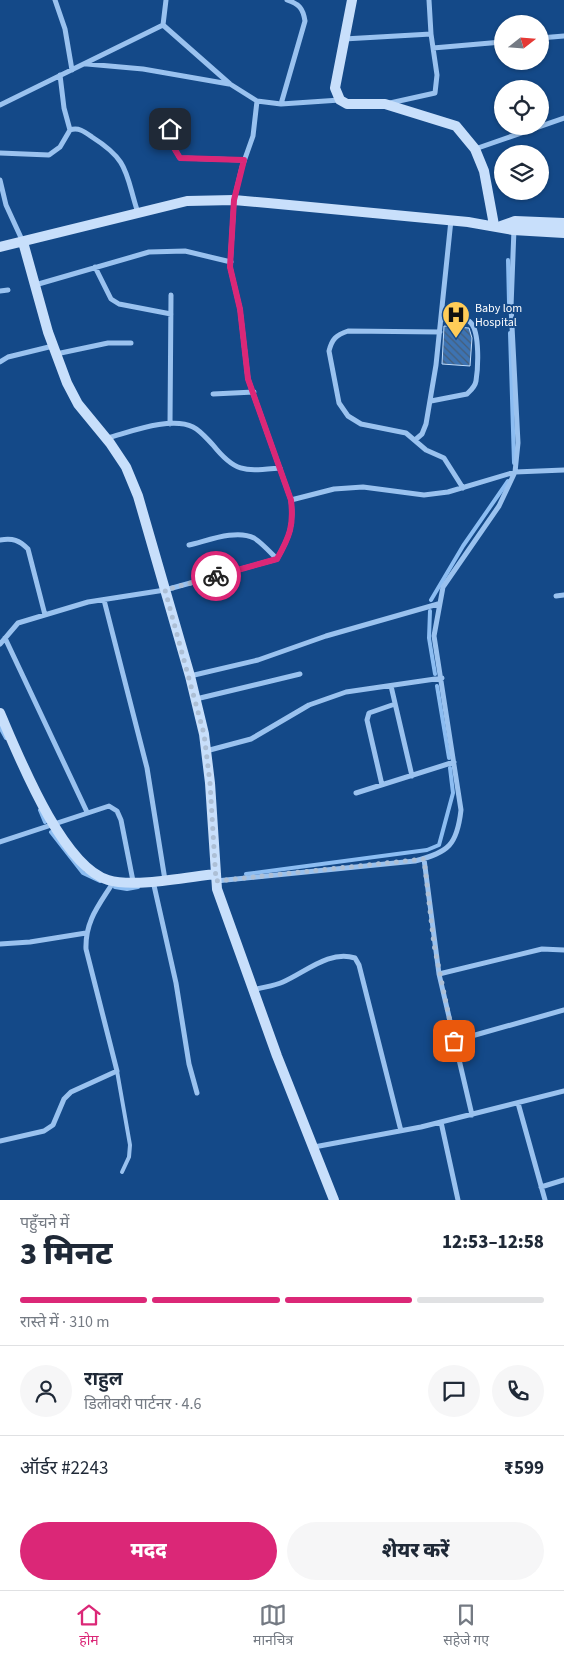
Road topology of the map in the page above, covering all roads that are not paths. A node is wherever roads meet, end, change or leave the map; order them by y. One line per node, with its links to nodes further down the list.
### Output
1 (55, 0): 14 (street)
2 (166, 0): 6 (street)
3 (287, 0): 19 (street)
4 (352, 0): 10 (street)
5 (429, 0): 7 (street)
6 (163, 25): 13 (street); 16 (street)
7 (431, 34): 10 (street); 12 (street)
8 (564, 36): 9 (street)
9 (549, 37)
10 (344, 39): 17 (street)
11 (494, 43): 12 (street)
12 (433, 48): 20 (street)
13 (84, 64): 14 (street); 16 (street)
14 (72, 70): 15 (street)
15 (60, 76): 21 (street); 24 (street)
16 (230, 84): 18 (street)
17 (340, 100): 19 (street); 20 (street)
18 (257, 101): 19 (street); 27 (street)
19 (282, 104)
20 (385, 104): 25 (street)
21 (0, 105)
22 (564, 118): 25 (street)
23 (170, 129): 27 (street)
24 (70, 130): 26 (street); 30 (street)
25 (475, 149): 33 (street)
26 (0, 154)
27 (244, 160): 29 (street)
28 (0, 180): 36 (street)
29 (234, 200): 30 (street); 31 (street); 38 (street)
30 (138, 213): 36 (street)
31 (451, 220): 33 (street); 45 (street)
32 (564, 223): 34 (street)
33 (497, 225): 34 (street)
34 (514, 226): 35 (street); 58 (street)
35 (564, 234)
36 (23, 242): 37 (street); 40 (street)
37 (0, 247)
38 (231, 262): 39 (street); 50 (street)
39 (95, 267): 40 (street); 44 (street)
40 (35, 285): 48 (street)
41 (8, 290): 42 (street)
42 (0, 291)
43 (171, 295): 44 (street)
44 (171, 314): 53 (street)
45 (441, 319): 46 (street); 52 (street)
46 (440, 332): 52 (street); 55 (street)
47 (131, 343): 48 (street)
48 (54, 350): 49 (street); 54 (street)
49 (0, 362)
50 (254, 392): 51 (street); 56 (street)
51 (213, 394)
52 (430, 400): 55 (street)
53 (170, 424): 54 (street); 56 (street)
54 (106, 438): 64 (street)
55 (415, 440): 59 (street)
56 (280, 468): 60 (street)
57 (564, 470): 58 (street)
58 (515, 472): 59 (street); 68 (street)
59 (463, 488): 60 (street)
60 (291, 500): 63 (street)
61 (0, 540): 69 (street)
62 (189, 545): 63 (street)
63 (277, 559): 64 (street)
64 (165, 590): 67 (street); 73 (street)
65 (564, 595): 66 (street)
66 (556, 596)
67 (104, 600): 69 (street); 90 (street)
68 (438, 604): 73 (street); 74 (street)
69 (45, 615): 70 (street)
70 (6, 638): 71 (street); 84 (street)
71 (0, 644)
72 (300, 674): 76 (street)
73 (190, 676): 76 (street)
74 (442, 678): 75 (street); 80 (street)
75 (391, 686): 77 (street); 79 (street)
76 (195, 699): 79 (street)
77 (395, 704): 81 (street); 82 (street)
78 (0, 714): 85 (street)
79 (206, 752): 88 (street)
80 (454, 762): 81 (street); 87 (street)
81 (412, 776): 82 (street)
82 (382, 785): 83 (street)
83 (356, 793)
84 (87, 812): 85 (street); 92 (street)
85 (54, 824): 86 (street); 91 (street)
86 (0, 842)
87 (424, 859): 88 (street); 96 (street)
88 (216, 878): 90 (street); 97 (street)
89 (153, 880): 90 (street); 92 (street); 102 (street)
90 (165, 880)
91 (114, 881): 92 (street); 93 (street)
92 (133, 882)
93 (86, 933): 94 (street); 100 (street)
94 (0, 944)
95 (564, 950): 96 (street)
96 (439, 974): 99 (street)
97 (253, 990): 106 (street); 108 (street)
98 (564, 1010): 99 (street)
99 (454, 1041): 104 (street)
100 (117, 1071): 107 (street); 109 (lane)
101 (564, 1091): 103 (street)
102 (197, 1093)
103 (518, 1103): 104 (street); 111 (street)
104 (472, 1115): 105 (street)
105 (441, 1122): 106 (street); 113 (street)
106 (401, 1131): 108 (street)
107 (0, 1141)
108 (313, 1147): 112 (street)
109 (122, 1172)
110 (564, 1180): 111 (street)
111 (541, 1187): 114 (street)
112 (334, 1200)
113 (458, 1200)
114 (545, 1200)

